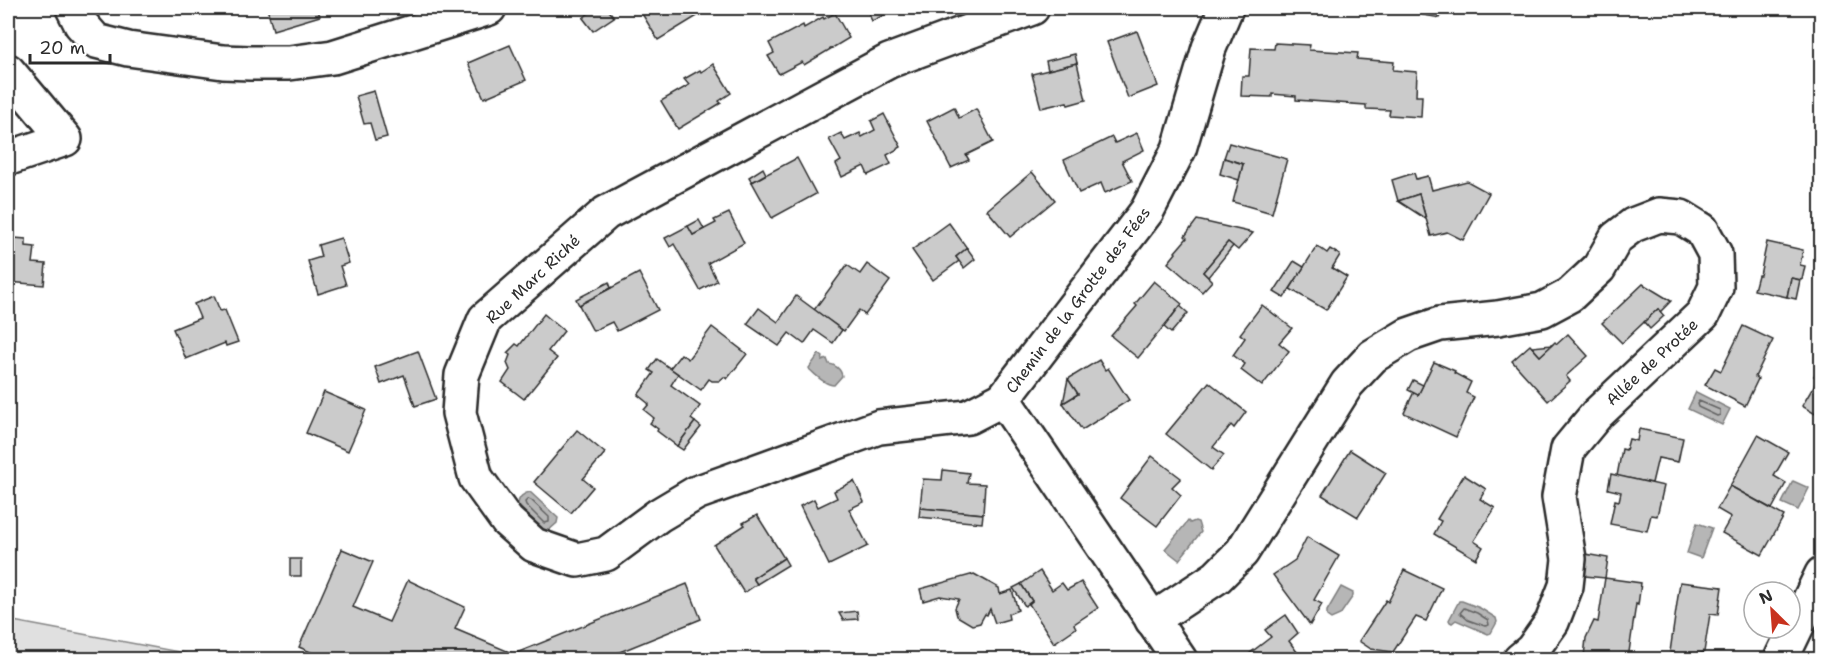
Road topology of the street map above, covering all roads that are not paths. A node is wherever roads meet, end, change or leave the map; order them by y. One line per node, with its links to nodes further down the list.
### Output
1 (65, 8): 2 (street)
2 (72, 8): 3 (street)
3 (489, 8)
4 (1032, 8): 8 (street, Rue Marc Riché)
5 (1226, 8): 8 (street, Chemin de la Grotte des Fées)
6 (8, 71): 7 (street)
7 (8, 157)
8 (1003, 399): 10 (street, Chemin de la Grotte des Fées)
9 (1821, 574): 12 (street)
10 (1152, 620): 13 (street, Chemin de la Grotte des Fées); 14 (street, Allée de Protée)
11 (1821, 634): 12 (street)
12 (1781, 658)
13 (1180, 660)
14 (1520, 660)

